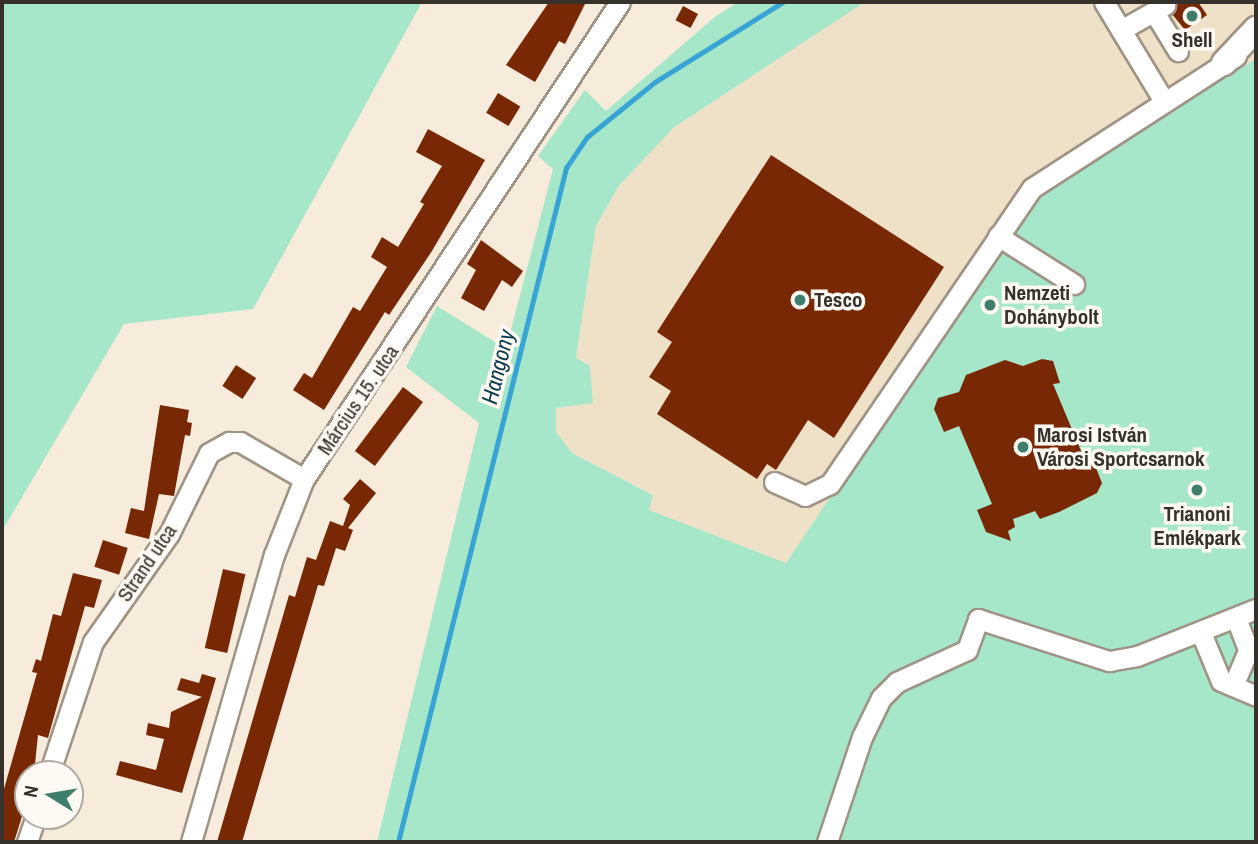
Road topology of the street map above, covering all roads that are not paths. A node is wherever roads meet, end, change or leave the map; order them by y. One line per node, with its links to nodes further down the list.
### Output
1 (620, 2): 11 (street, Március 15. utca)
2 (1104, 2): 4 (street)
3 (1256, 29): 7 (main road)
4 (1121, 30): 6 (street); 8 (street)
5 (1256, 44): 7 (street)
6 (1178, 51)
7 (1224, 63): 8 (street)
8 (1164, 101): 9 (street)
9 (998, 236): 10 (street); 12 (street)
10 (1074, 284)
11 (304, 479): 18 (street, Strand utca); 19 (street, Március 15. utca)
12 (774, 482)
13 (1256, 609): 14 (street)
14 (1236, 618): 15 (street); 16 (street)
15 (1200, 633): 17 (street); 20 (street)
16 (1254, 655): 17 (street)
17 (1249, 692)
18 (54, 760)
19 (191, 842)
20 (827, 842)

